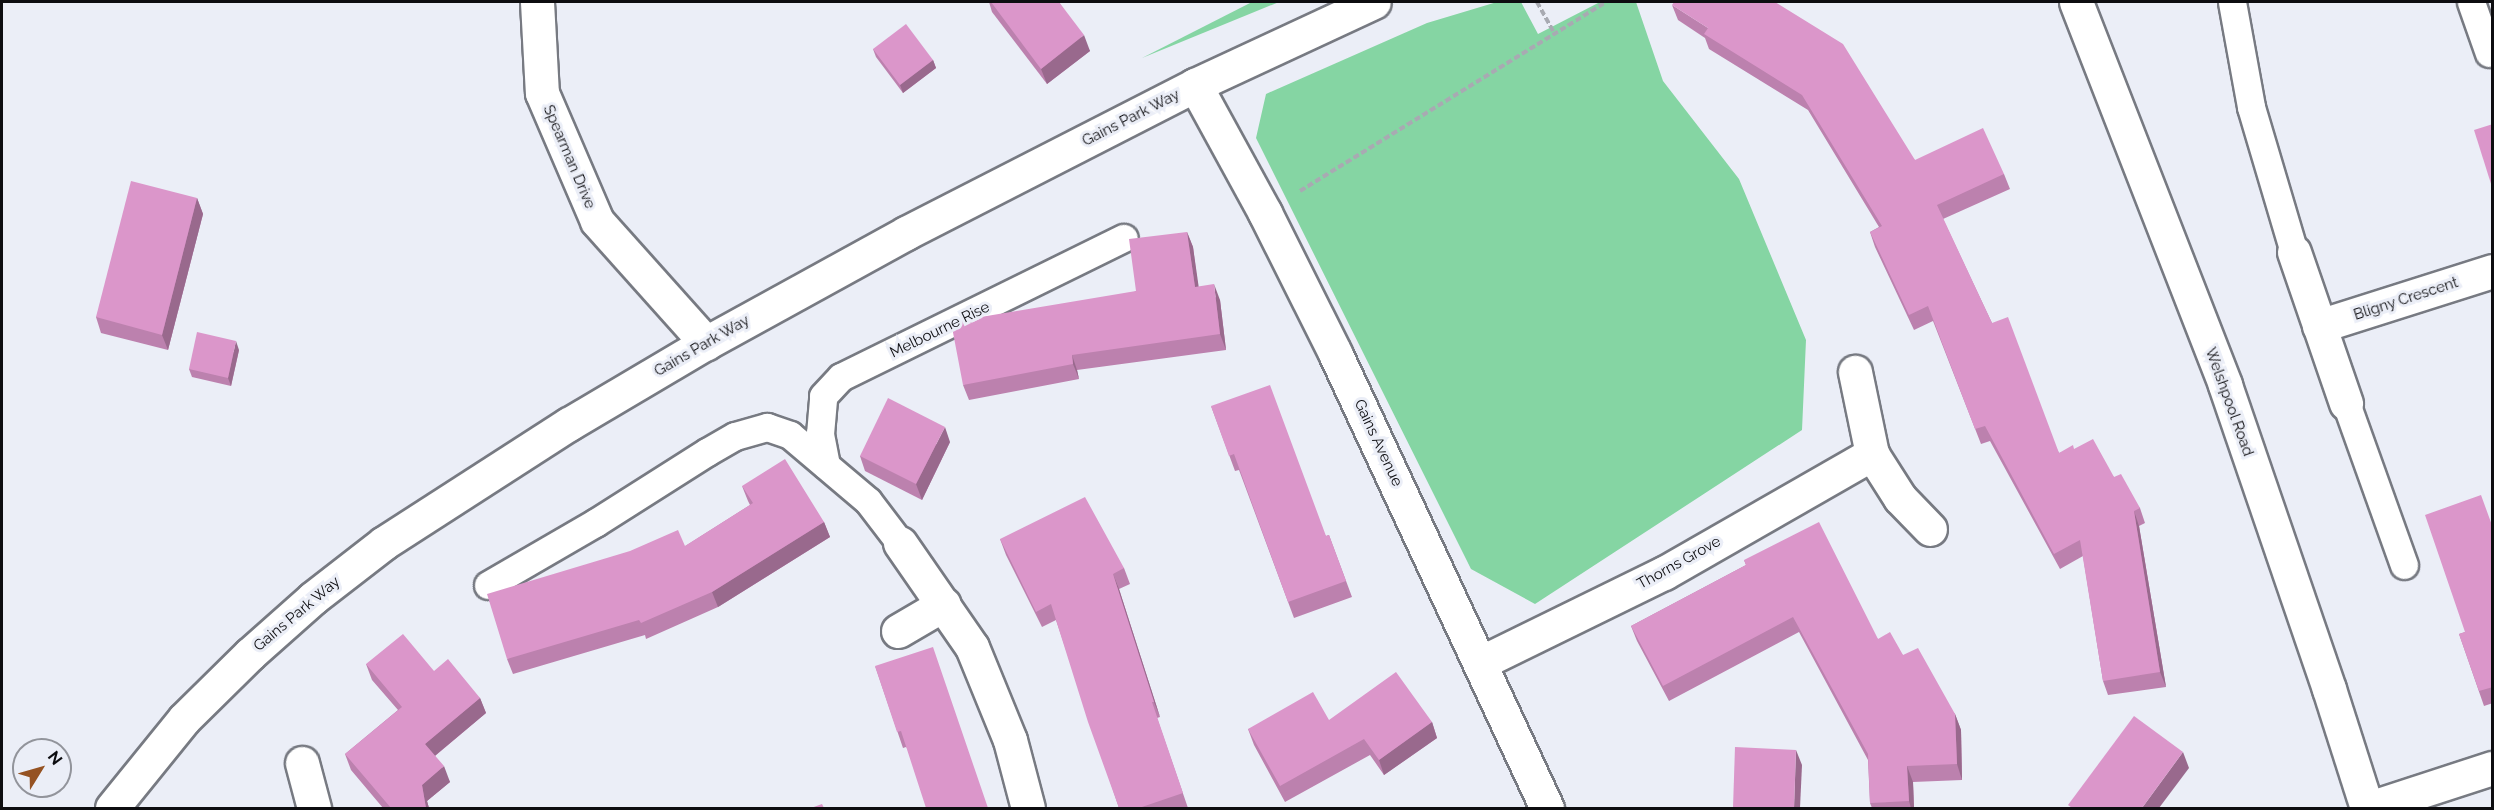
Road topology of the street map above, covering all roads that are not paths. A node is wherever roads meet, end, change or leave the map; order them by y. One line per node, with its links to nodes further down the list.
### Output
1 (537, 2): 12 (street, Spearman Drive)
2 (1374, 2): 7 (street, Gains Park Way)
3 (2076, 2): 30 (street, Welshpool Road)
4 (2232, 2): 9 (lane)
5 (2471, 2): 6 (lane)
6 (2489, 53)
7 (1195, 85): 12 (street, Gains Park Way); 23 (street, Gains Avenue)
8 (1124, 238): 16 (lane, Melbourne Rise)
9 (2294, 252): 11 (street)
10 (2493, 271): 11 (street, Bligny Crescent)
11 (2319, 326): 14 (street)
12 (706, 343): 26 (street, Gains Park Way)
13 (1855, 372): 15 (street)
14 (2346, 403): 19 (lane)
15 (1872, 453): 17 (street); 23 (street, Thorns Grove)
16 (826, 465): 18 (lane); 20 (lane)
17 (1930, 529)
18 (900, 543): 21 (street)
19 (2404, 565)
20 (488, 585)
21 (944, 604): 22 (street); 28 (street)
22 (898, 631)
23 (1480, 663): 29 (street, Gains Avenue)
24 (302, 763): 27 (street)
25 (2493, 768): 30 (street)
26 (112, 808)
27 (314, 808)
28 (1028, 808)
29 (1547, 808)
30 (2368, 808)

